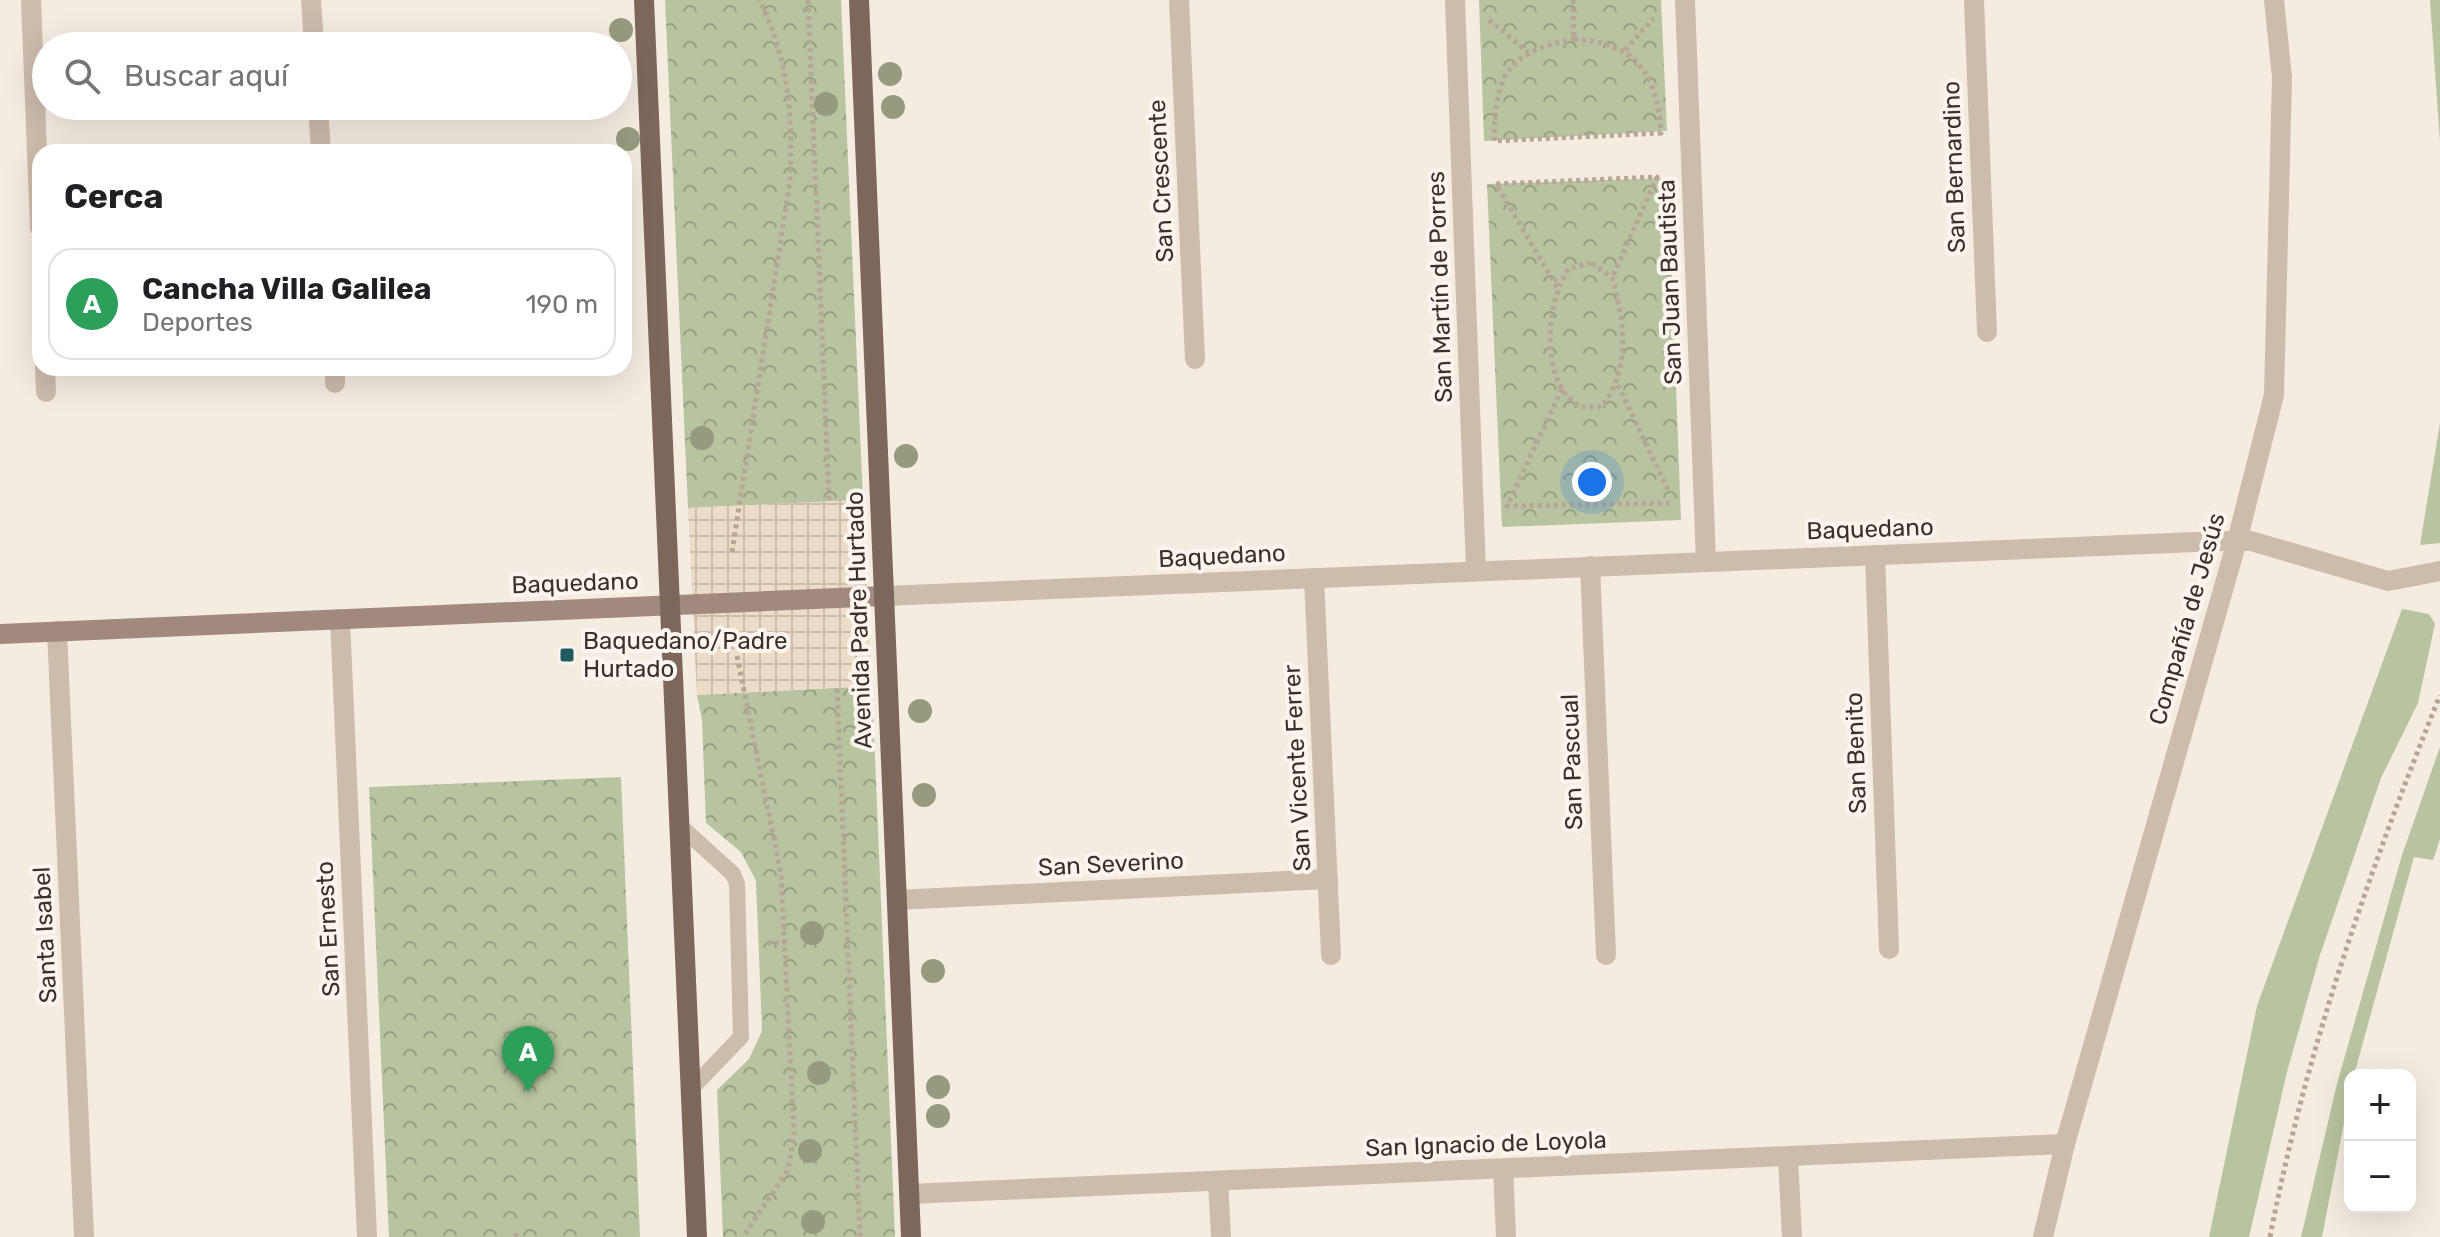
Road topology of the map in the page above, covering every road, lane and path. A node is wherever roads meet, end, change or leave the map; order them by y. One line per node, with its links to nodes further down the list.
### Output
1 (31, 0): 15 (street)
2 (311, 0): 16 (street)
3 (644, 0): 42 (main road)
4 (759, 0): 34 (path)
5 (808, 0): 32 (path)
6 (859, 0): 41 (main road, Avenida Padre Hurtado)
7 (1179, 0): 27 (street, San Crescente)
8 (1455, 0): 38 (street, San Martín de Porres)
9 (1573, 0): 17 (path)
10 (1685, 0): 36 (street, San Juan Bautista)
11 (1974, 0): 26 (street, San Bernardino)
12 (2274, 0): 33 (street, Compañía de Jesús)
13 (1662, 10): 18 (path)
14 (1486, 17): 19 (path)
15 (32, 32)
16 (313, 32)
17 (1574, 39): 18 (path); 19 (path)
18 (1625, 50): 19 (path)
19 (1528, 52)
20 (36, 120): 22 (street)
21 (319, 120): 23 (street)
22 (37, 144)
23 (320, 144)
24 (1612, 278): 25 (path); 25 (path); 29 (path)
25 (1557, 287): 30 (path)
26 (1987, 332)
27 (1195, 359)
28 (45, 376): 31 (street)
29 (1618, 385): 30 (path); 30 (path)
30 (1562, 389)
31 (46, 392)
32 (829, 501)
33 (2237, 541): 35 (street, Baquedano); 39 (street, Baquedano); 56 (street, Compañía de Jesús)
34 (732, 552)
35 (1875, 555): 36 (street, Baquedano); 52 (street, San Benito)
36 (1706, 562): 37 (street, Baquedano)
37 (1590, 566): 38 (street, Baquedano); 54 (street, San Pascual)
38 (1476, 571): 40 (street, Baquedano)
39 (2440, 571)
40 (1314, 578): 41 (street, Baquedano); 50 (street, San Vicente Ferrer)
41 (884, 596): 42 (street, Baquedano); 51 (main road, Avenida Padre Hurtado)
42 (670, 605): 43 (street, Baquedano); 49 (main road)
43 (340, 619): 44 (street, Baquedano); 62 (street, San Ernesto)
44 (57, 631): 45 (street, Baquedano); 61 (street, Santa Isabel)
45 (0, 634)
46 (737, 656): 64 (path)
47 (837, 689): 65 (path)
48 (2440, 695): 71 (path)
49 (679, 825): 55 (main road); 55 (lane)
50 (1328, 879): 51 (street, San Severino); 53 (street, San Vicente Ferrer)
51 (897, 900): 60 (main road, Avenida Padre Hurtado)
52 (1889, 949)
53 (1331, 955)
54 (1606, 955)
55 (690, 1090): 63 (main road)
56 (2065, 1144): 57 (street, San Ignacio de Loyola); 70 (street, Compañía de Jesús)
57 (1788, 1157): 58 (street, San Ignacio de Loyola); 69 (street)
58 (1503, 1169): 59 (street, San Ignacio de Loyola); 68 (street)
59 (1218, 1181): 60 (street, San Ignacio de Loyola); 67 (street)
60 (909, 1194): 66 (main road, Avenida Padre Hurtado)
61 (84, 1237)
62 (367, 1237)
63 (697, 1237)
64 (743, 1237)
65 (860, 1237)
66 (911, 1237)
67 (1221, 1237)
68 (1506, 1237)
69 (1792, 1237)
70 (2043, 1237)
71 (2270, 1237)

